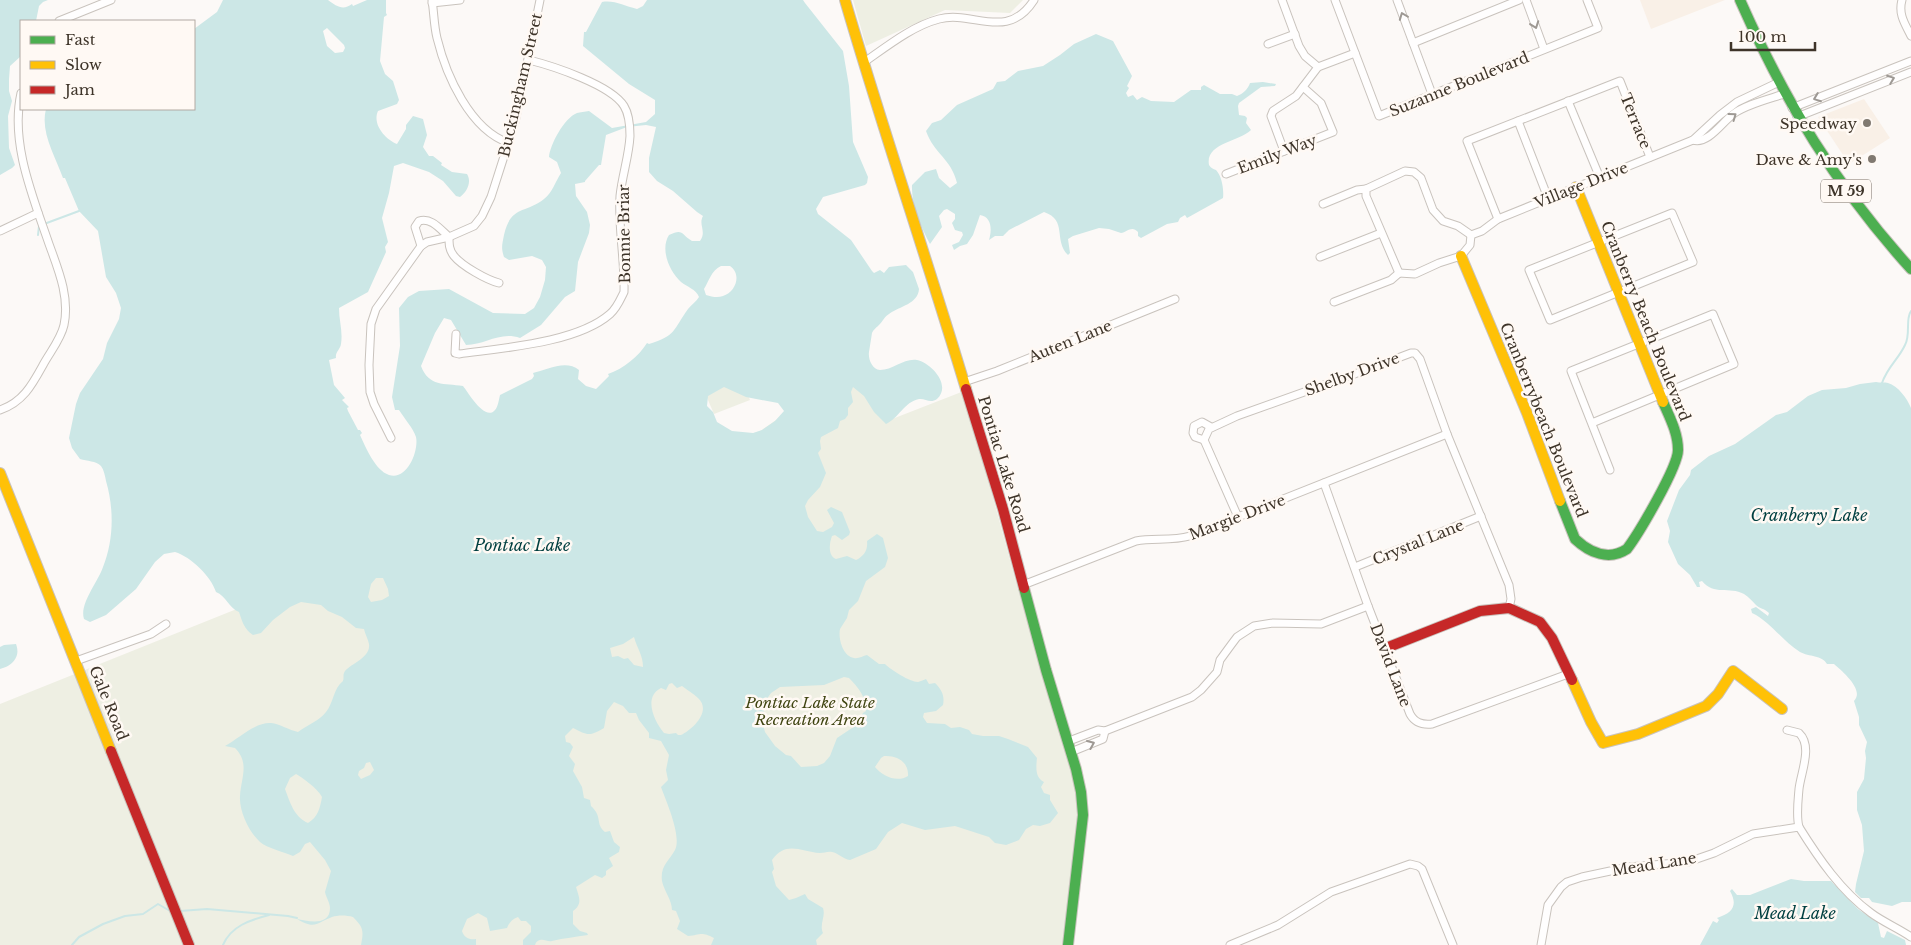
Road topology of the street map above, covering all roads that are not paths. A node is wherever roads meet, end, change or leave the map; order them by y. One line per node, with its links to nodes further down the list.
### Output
1 (111, 0): 15 (street)
2 (460, 0): 14 (street)
3 (540, 0): 22 (street, Buckingham Street)
4 (845, 0): 24 (main road, Pontiac Lake Road)
5 (1034, 0): 24 (street)
6 (1282, 0): 16 (street)
7 (1335, 0): 21 (street, Suzanne Boulevard)
8 (1396, 0): 18 (street, one-way to 8)
9 (1519, 0): 18 (street)
10 (1526, 0): 20 (street, one-way to 20)
11 (1587, 0): 20 (street, Suzanne Boulevard)
12 (1740, 0): 28 (main road, M 59)
13 (1902, 0): 17 (street)
14 (432, 1): 40 (street)
15 (61, 20)
16 (1295, 34): 19 (street); 25 (street)
17 (1911, 36)
18 (1413, 43): 32 (street)
19 (1268, 44)
20 (1544, 49): 32 (street, Suzanne Boulevard)
21 (1355, 53): 25 (street); 32 (street, Suzanne Boulevard)
22 (529, 60): 40 (street, Buckingham Street); 65 (street, Bonnie Briar)
23 (1911, 61): 27 (street)
24 (863, 63): 67 (main road, Pontiac Lake Road)
25 (1318, 67): 29 (street)
26 (1911, 72): 31 (street, one-way to 26)
27 (1862, 80): 30 (street); 31 (street)
28 (1778, 83): 33 (main road, M 59); 39 (street, Village Drive)
29 (1303, 87): 41 (street); 41 (street, Emily Way)
30 (1839, 90): 34 (street); 37 (street, one-way to 37)
31 (1866, 90): 34 (street)
32 (1432, 94)
33 (1784, 94): 37 (main road, M 59); 39 (street, Village Drive, one-way to 33)
34 (1843, 98): 37 (street)
35 (1568, 101): 38 (street); 42 (street, Terrace); 44 (street)
36 (20, 106): 49 (street)
37 (1795, 113): 59 (main road, M 59)
38 (1518, 121): 47 (street); 50 (street)
39 (1693, 140): 42 (street, Village Drive)
40 (509, 143): 54 (street, Buckingham Street)
41 (1284, 151): 43 (street, Emily Way)
42 (1650, 157): 44 (street, Village Drive)
43 (1226, 174)
44 (1600, 178): 45 (street, Village Drive)
45 (1576, 187): 47 (street, Village Drive); 55 (main road, Cranberry Beach Boulevard)
46 (1366, 189): 48 (street); 52 (street); 53 (street)
47 (1548, 198): 50 (street, Village Drive)
48 (1323, 204)
49 (38, 213): 51 (street); 69 (street)
50 (1498, 219): 53 (street, Village Drive)
51 (0, 231)
52 (1381, 233): 58 (street); 60 (street)
53 (1471, 235): 57 (street)
54 (448, 237): 56 (street, Buckingham Street); 56 (street); 61 (street)
55 (1598, 242): 62 (main road, Cranberry Beach Boulevard); 62 (street); 62 (street)
56 (421, 246): 73 (street)
57 (1461, 256): 60 (street); 80 (main road, Cranberrybeach Boulevard)
58 (1320, 257)
59 (1911, 269)
60 (1399, 273): 64 (street)
61 (499, 283)
62 (1619, 292): 66 (main road, Cranberry Beach Boulevard)
63 (1175, 299): 67 (street, Auten Lane)
64 (1334, 302)
65 (456, 334)
66 (1640, 344): 68 (main road, Cranberry Beach Boulevard); 68 (street); 70 (street)
67 (964, 382): 82 (main road, Pontiac Lake Road)
68 (1660, 394): 70 (street); 80 (main road, Cranberry Beach Boulevard)
69 (0, 410)
70 (1592, 422): 75 (street)
71 (1211, 427): 72 (street, Shelby Drive); 74 (street); 74 (street)
72 (1446, 434): 77 (street, Margie Drive); 78 (street, Shelby Drive)
73 (392, 438)
74 (1204, 440): 79 (street)
75 (1610, 470)
76 (0, 473): 87 (main road, Gale Road)
77 (1324, 483): 79 (street, Margie Drive); 81 (street, David Lane)
78 (1481, 516): 81 (street, Crystal Lane); 84 (street, Shelby Drive)
79 (1238, 517): 82 (street, Margie Drive)
80 (1629, 546)
81 (1355, 567): 83 (street, David Lane)
82 (1024, 585): 92 (main road, Pontiac Lake Road)
83 (1368, 606): 86 (street, David Lane); 91 (street)
84 (1509, 608): 86 (main road); 88 (main road)
85 (166, 624): 87 (street)
86 (1386, 648): 88 (street, David Lane)
87 (76, 662): 96 (main road, Gale Road)
88 (1568, 674): 89 (main road)
89 (1782, 709)
90 (1787, 730): 94 (street)
91 (1105, 731): 92 (street); 93 (street, one-way to 91)
92 (1069, 741): 93 (main road, Pontiac Lake Road)
93 (1071, 752): 97 (main road, Pontiac Lake Road)
94 (1799, 827): 95 (street); 100 (street, Mead Lane)
95 (1911, 937)
96 (189, 945)
97 (1068, 945)
98 (1230, 945): 99 (street)
99 (1453, 945)
100 (1541, 945)

